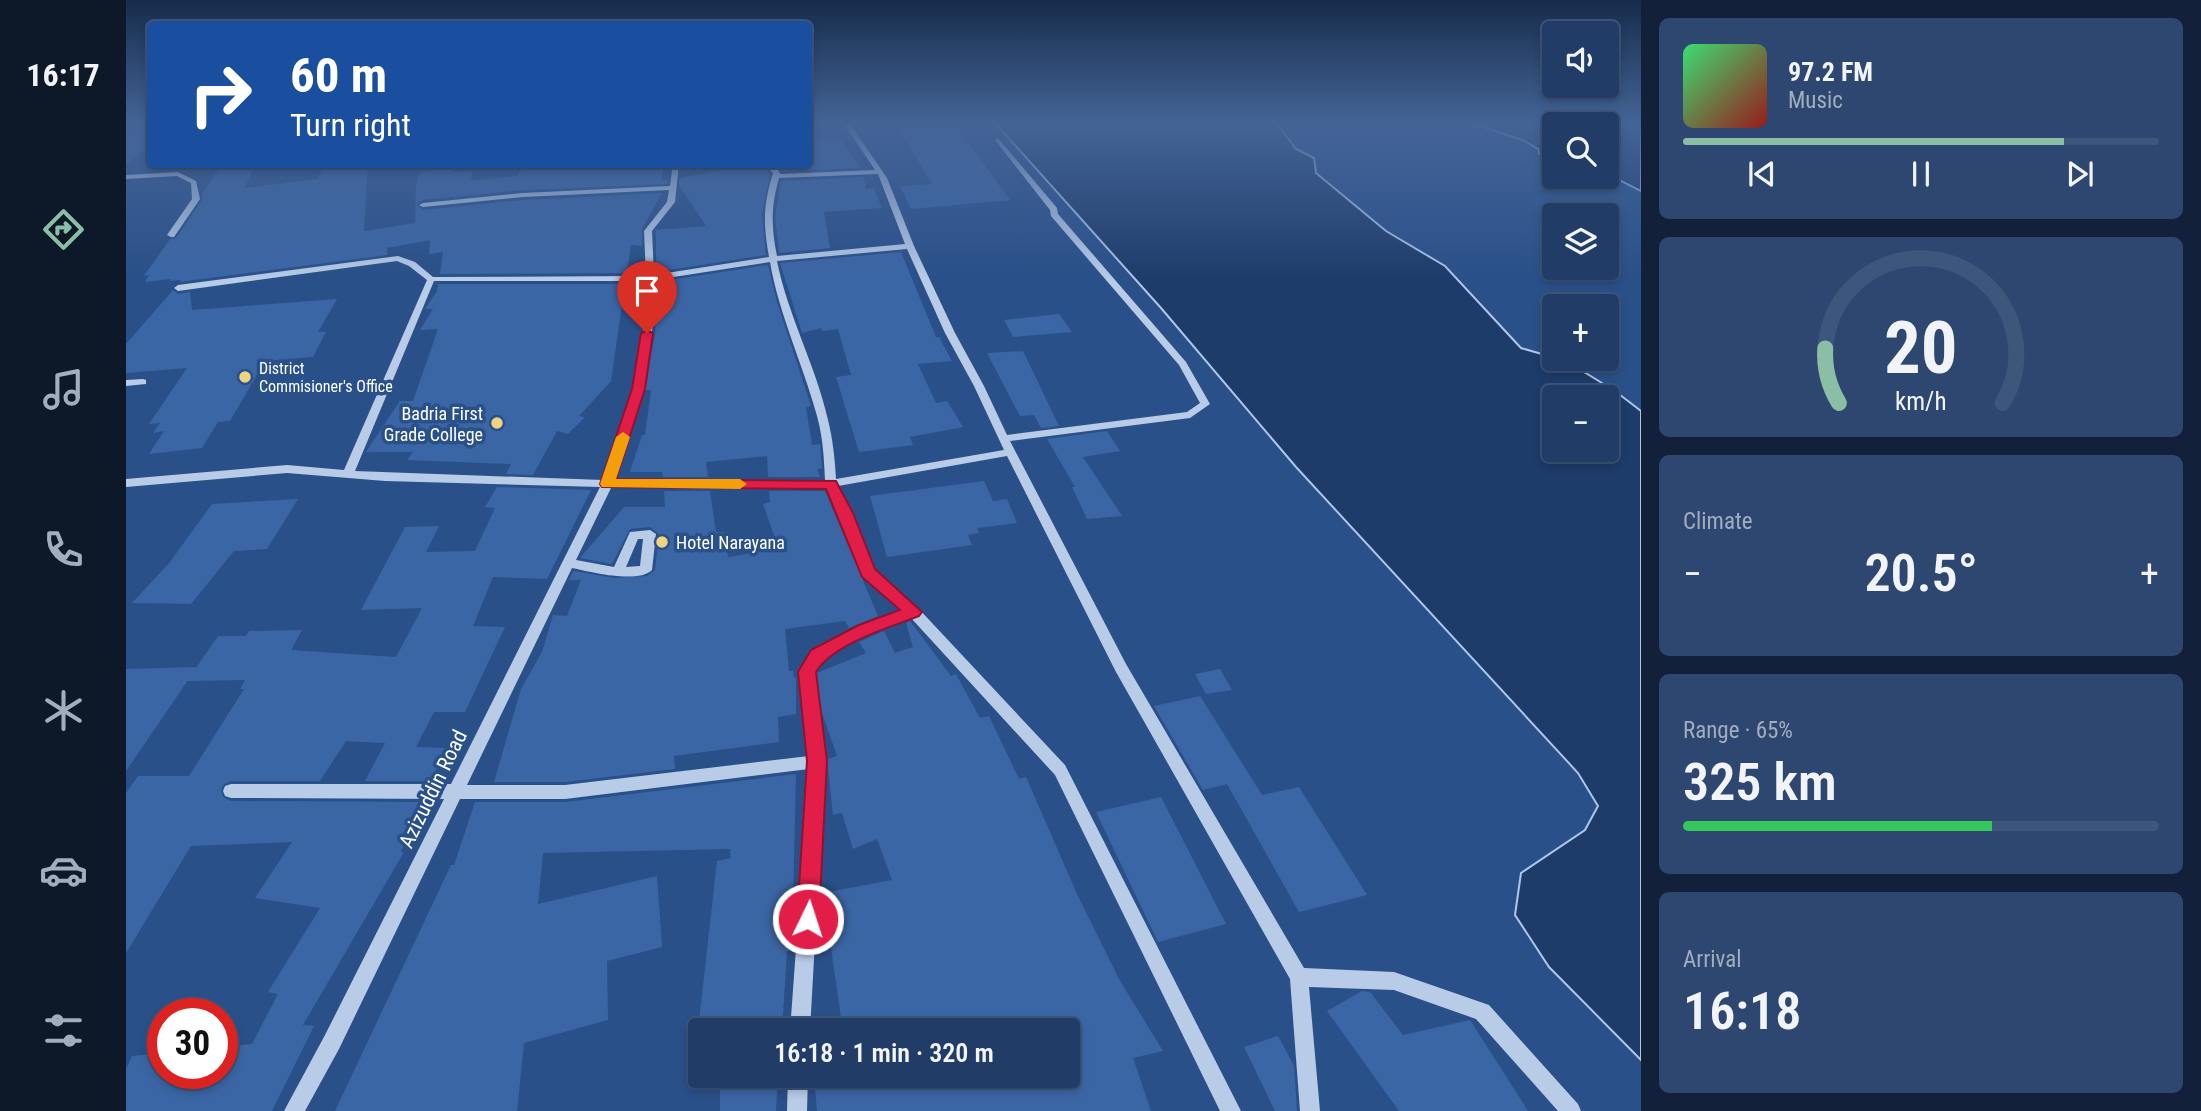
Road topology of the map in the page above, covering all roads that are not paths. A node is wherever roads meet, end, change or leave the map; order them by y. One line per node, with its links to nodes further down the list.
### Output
1 (146, 176): 8 (street)
2 (182, 176): 11 (street)
3 (674, 176): 9 (street)
4 (777, 176): 5 (street); 13 (street)
5 (781, 176)
6 (882, 176): 12 (street)
7 (1027, 176): 19 (street)
8 (126, 177)
9 (672, 188): 10 (street); 14 (street)
10 (423, 205)
11 (171, 235)
12 (910, 246): 13 (street); 19 (street)
13 (773, 259): 14 (street); 23 (street)
14 (651, 278): 15 (street); 22 (street)
15 (431, 279): 16 (street); 20 (street)
16 (178, 289)
17 (143, 382): 18 (street)
18 (126, 383)
19 (1006, 445): 23 (street); 30 (street)
20 (348, 474): 21 (street); 22 (street)
21 (126, 483)
22 (607, 484): 23 (street); 24 (street, Azizuddin Road)
23 (831, 484): 26 (street)
24 (568, 564): 25 (street); 28 (street, Azizuddin Road)
25 (618, 572)
26 (913, 612): 27 (street); 35 (street)
27 (817, 761): 28 (street); 31 (street)
28 (456, 790): 29 (street); 33 (street, Azizuddin Road)
29 (231, 791)
30 (1299, 976): 36 (street); 37 (street)
31 (801, 1018)
32 (798, 1088): 34 (street)
33 (294, 1111)
34 (797, 1111)
35 (1231, 1111)
36 (1310, 1111)
37 (1571, 1111)

